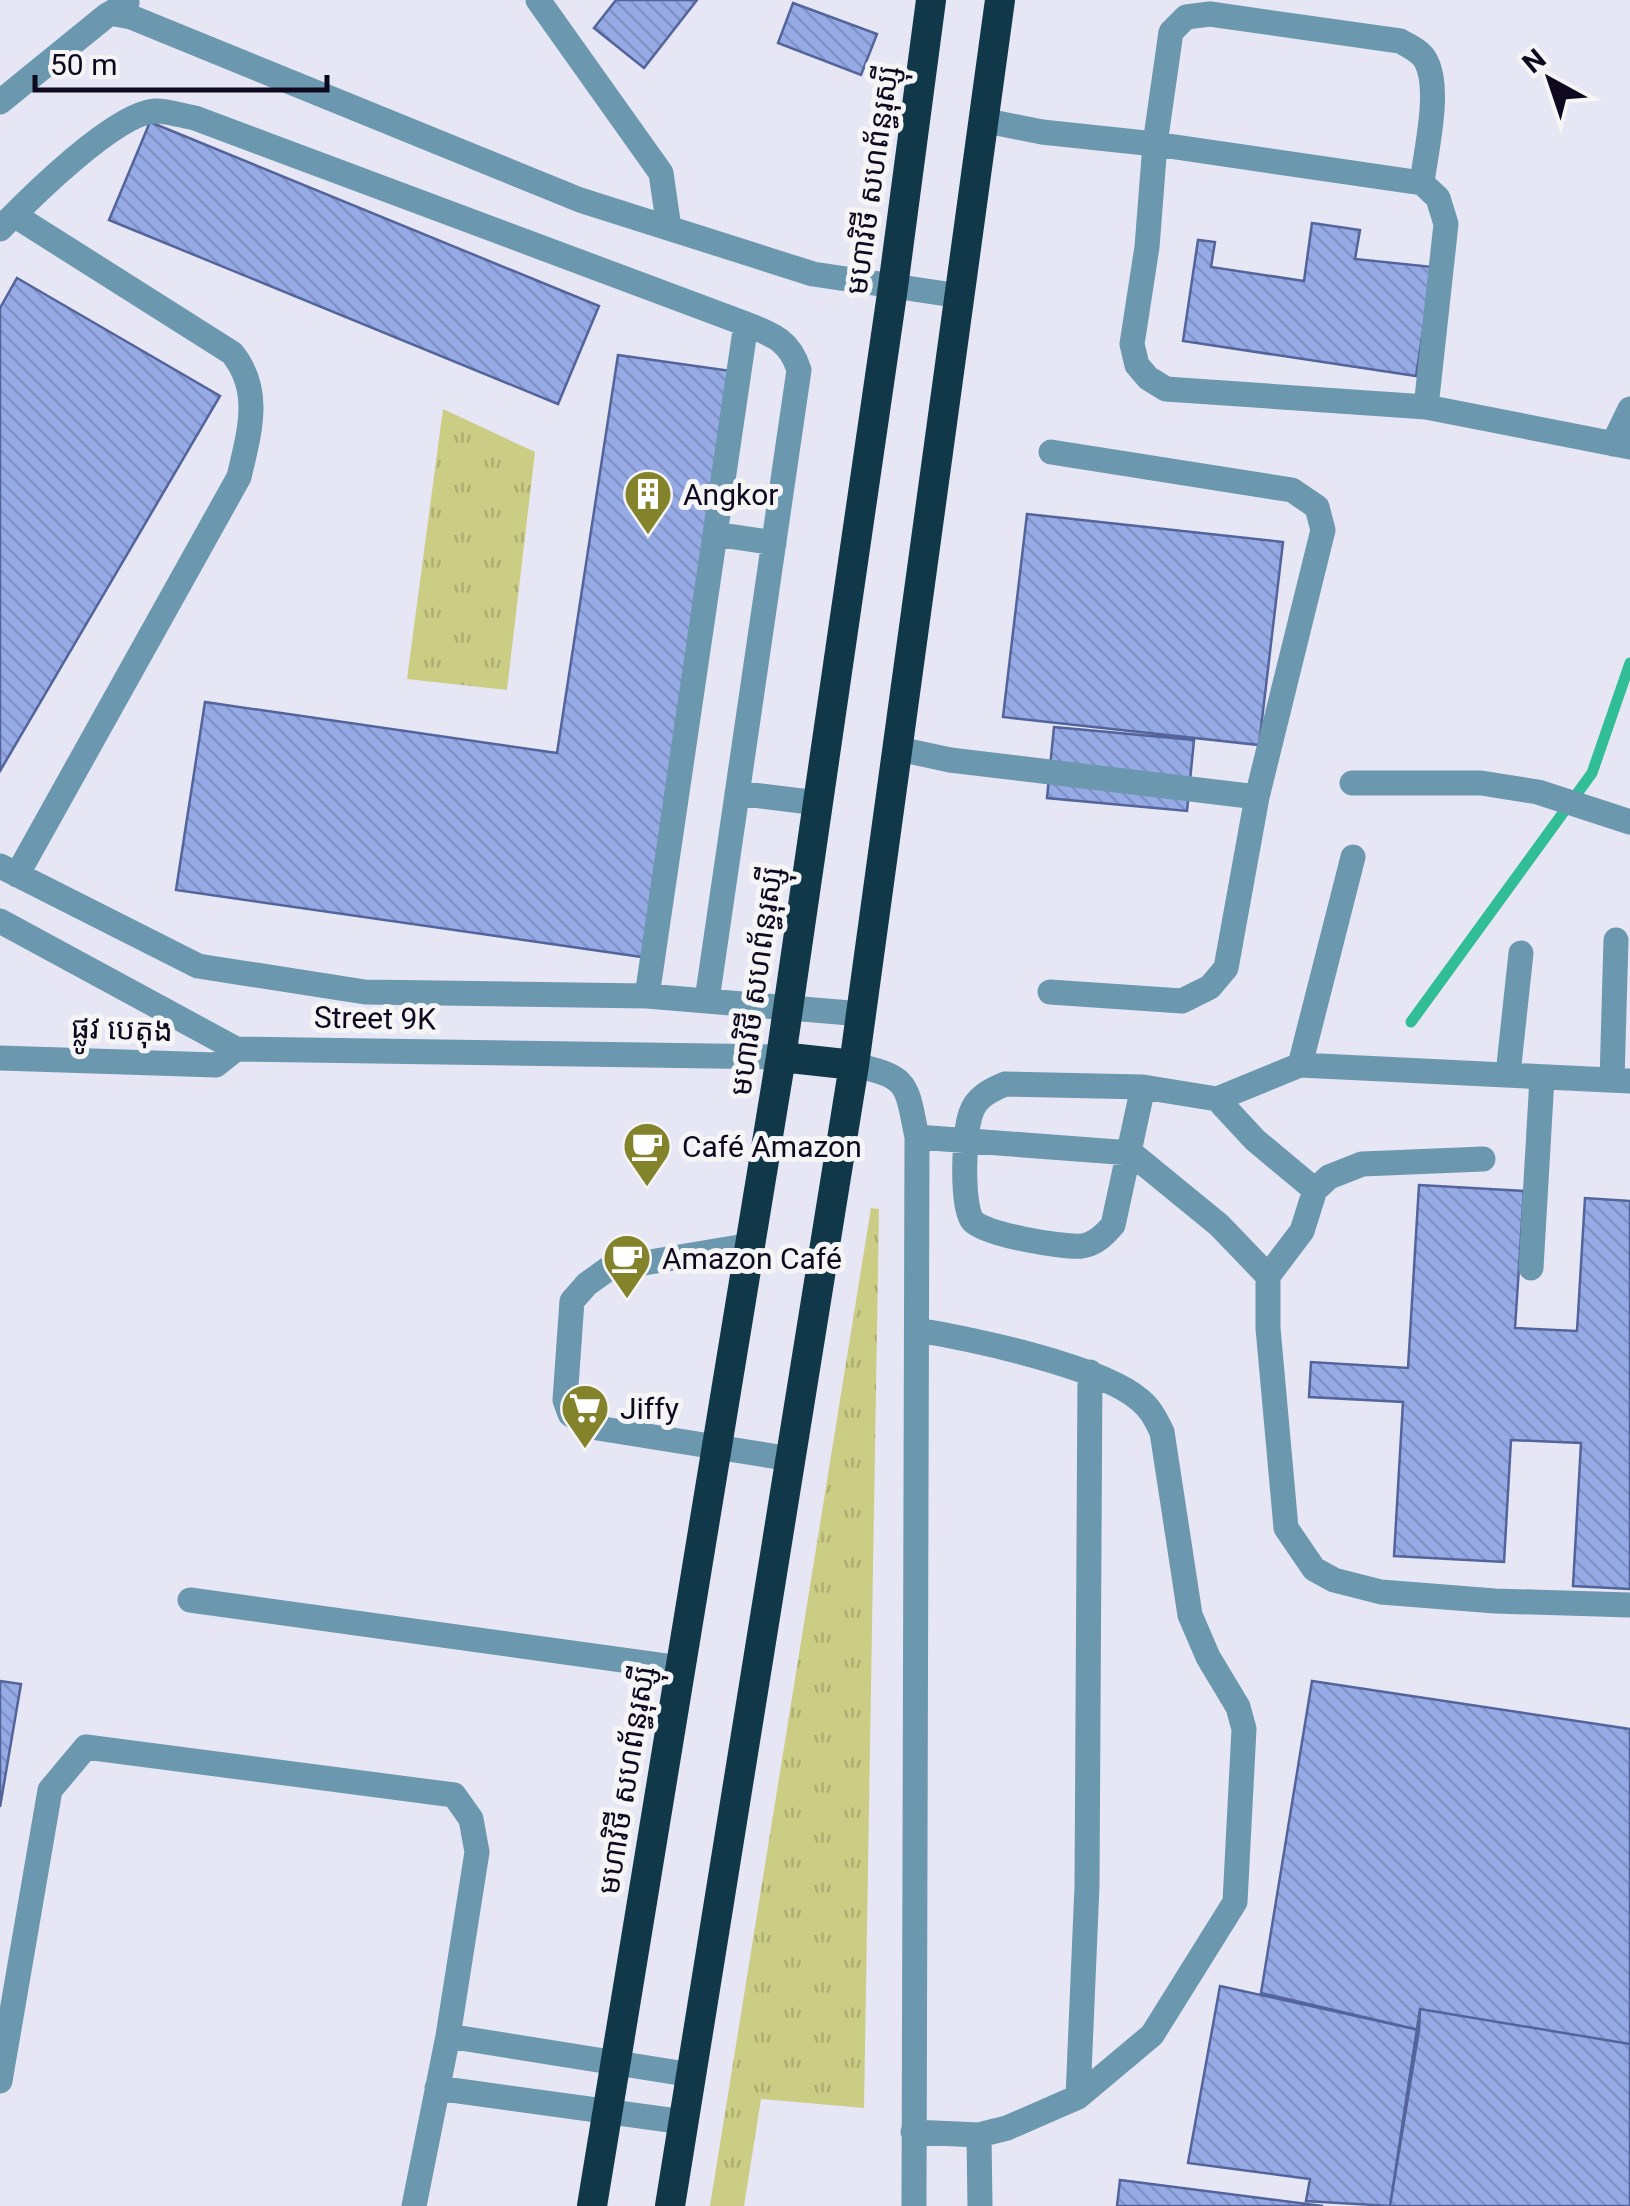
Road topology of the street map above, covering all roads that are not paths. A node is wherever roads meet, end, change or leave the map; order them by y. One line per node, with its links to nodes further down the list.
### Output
1 (538, 0): 10 (street)
2 (931, 0): 11 (highway, មហាវិថី សហព័ន្ធរុស្ស៊ី)
3 (1000, 0): 6 (highway)
4 (123, 7): 5 (street); 10 (street)
5 (0, 102)
6 (982, 120): 7 (street); 12 (highway)
7 (1155, 144): 8 (street); 8 (street); 14 (street)
8 (1422, 182): 14 (street)
9 (7, 222): 13 (street); 27 (street)
10 (669, 228): 11 (street)
11 (893, 287): 12 (street); 24 (highway, មហាវិថី សហព័ន្ធរុស្ស៊ី)
12 (960, 296): 20 (highway)
13 (746, 324): 18 (street); 19 (street)
14 (1426, 408): 16 (street)
15 (1630, 409): 16 (street)
16 (1622, 446)
17 (1051, 452): 23 (street)
18 (716, 534): 19 (street); 32 (street)
19 (774, 542): 22 (street)
20 (899, 749): 23 (street); 35 (highway)
21 (1352, 783): 25 (street)
22 (737, 793): 24 (street); 33 (street)
23 (1257, 797): 31 (street)
24 (818, 803): 34 (highway, មហាវិថី សហព័ន្ធរុស្ស៊ី)
25 (1630, 822)
26 (1352, 857): 40 (street)
27 (8, 870): 32 (street)
28 (0, 921): 36 (street, Street 9K)
29 (1616, 940): 43 (street)
30 (1520, 953): 41 (street)
31 (1050, 992)
32 (648, 996): 33 (street)
33 (707, 1000): 34 (street)
34 (786, 1007): 35 (street); 37 (highway, មហាវិថី សហព័ន្ធរុស្ស៊ី)
35 (862, 1014): 39 (highway)
36 (236, 1049): 37 (street, Street 9K); 38 (street, ផ្លូវ បេតុង)
37 (781, 1057): 39 (highway); 51 (highway, មហាវិថី សហព័ន្ធរុស្ស៊ី)
38 (0, 1058)
39 (854, 1065): 46 (street); 57 (highway)
40 (1300, 1066): 41 (street); 45 (street)
41 (1508, 1074): 42 (street)
42 (1542, 1078): 43 (street); 52 (street)
43 (1621, 1081)
44 (1142, 1087): 45 (street); 47 (street); 48 (street)
45 (1217, 1099): 50 (street)
46 (917, 1137): 47 (street); 54 (street)
47 (968, 1140): 48 (street); 48 (street)
48 (1131, 1152): 53 (street)
49 (1483, 1159): 50 (street)
50 (1316, 1190): 53 (street)
51 (751, 1245): 56 (highway, មហាវិថី សហព័ន្ធរុស្ស៊ី); 56 (street)
52 (1531, 1268)
53 (1268, 1276): 59 (street)
54 (918, 1330): 55 (street); 69 (street)
55 (1090, 1372): 66 (street); 66 (street)
56 (716, 1448): 57 (street); 60 (highway, មហាវិថី សហព័ន្ធរុស្ស៊ី)
57 (791, 1459): 63 (highway)
58 (190, 1600): 60 (street)
59 (1630, 1605)
60 (680, 1668): 62 (highway, មហាវិថី សហព័ន្ធរុស្ស៊ី)
61 (448, 2036): 62 (street); 64 (street); 65 (street)
62 (616, 2062): 63 (street); 67 (highway, មហាវិថី សហព័ន្ធរុស្ស៊ី)
63 (692, 2075): 68 (highway)
64 (0, 2081)
65 (438, 2088): 67 (street); 71 (street)
66 (1078, 2098): 70 (street)
67 (608, 2111): 68 (street); 72 (highway, មហាវិថី សហព័ន្ធរុស្ស៊ី)
68 (684, 2122): 73 (highway)
69 (913, 2132): 70 (street); 74 (street)
70 (979, 2135): 75 (street)
71 (414, 2206)
72 (592, 2206)
73 (670, 2206)
74 (914, 2206)
75 (980, 2206)

